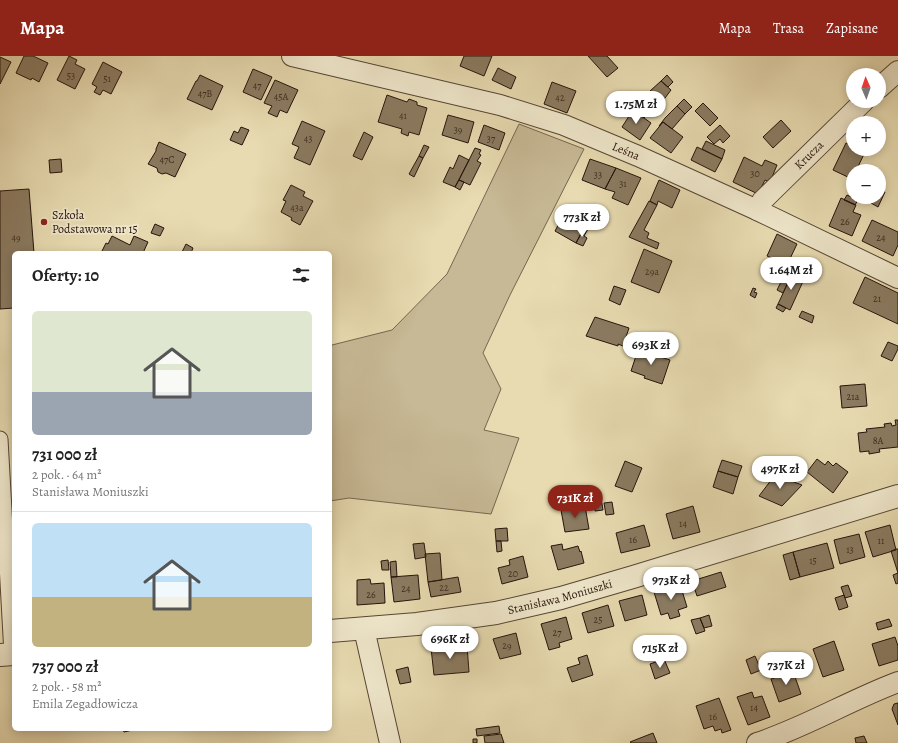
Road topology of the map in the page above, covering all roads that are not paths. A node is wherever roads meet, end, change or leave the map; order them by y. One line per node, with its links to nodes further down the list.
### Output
1 (292, 56): 5 (street, Leśna)
2 (898, 71): 3 (street)
3 (886, 82)
4 (857, 108): 5 (street, Krucza)
5 (757, 210): 6 (street, Leśna)
6 (898, 278)
7 (0, 439): 11 (street)
8 (898, 496): 9 (street, Stanisława Moniuszki)
9 (364, 629): 10 (street, Stanisława Moniuszki); 13 (street)
10 (332, 631)
11 (9, 655)
12 (898, 682): 14 (street)
13 (390, 743)
14 (757, 743)

